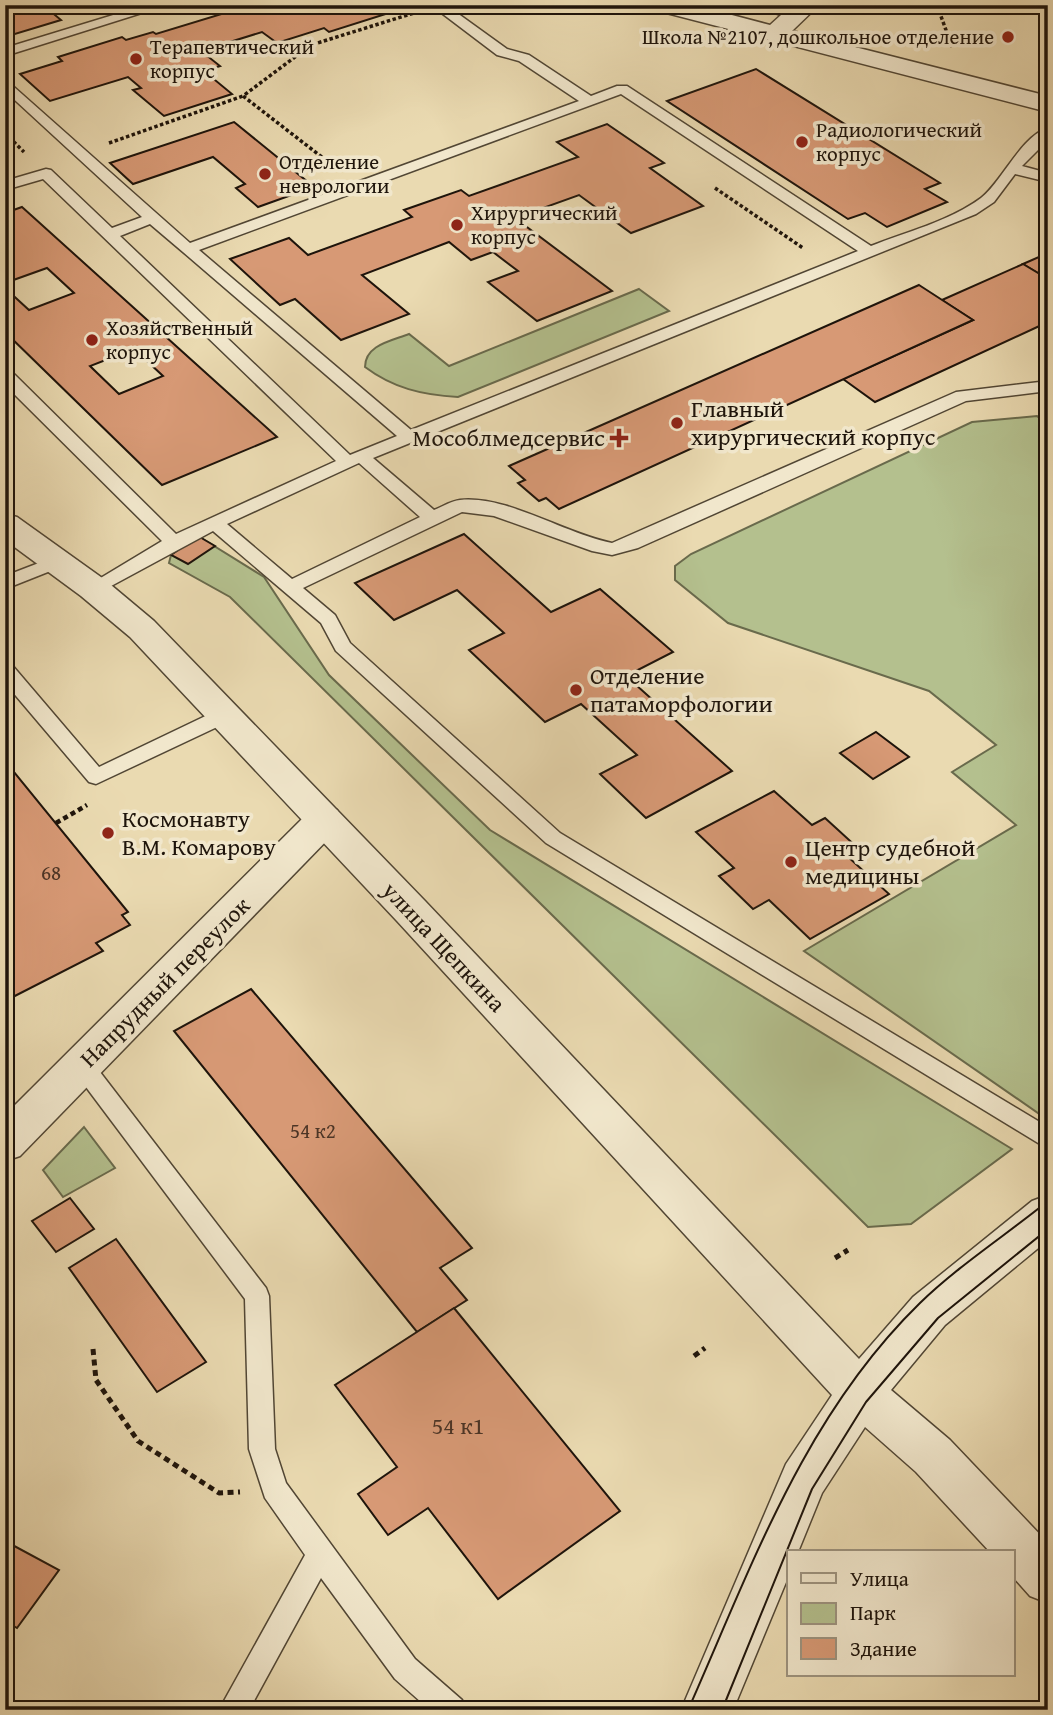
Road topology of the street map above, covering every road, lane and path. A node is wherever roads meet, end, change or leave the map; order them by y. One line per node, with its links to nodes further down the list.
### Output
1 (160, 5): 8 (lane)
2 (664, 5): 7 (street)
3 (757, 5): 6 (lane)
4 (937, 5): 9 (path)
5 (436, 6): 11 (path); 12 (lane)
6 (801, 10): 7 (street)
7 (775, 33): 13 (street)
8 (5, 52)
9 (954, 53)
10 (5, 83): 15 (lane)
11 (243, 96): 15 (path); 19 (path)
12 (590, 102): 19 (lane); 23 (lane)
13 (1048, 104)
14 (1048, 132): 16 (lane)
15 (82, 153): 20 (lane)
16 (1012, 169): 17 (lane); 23 (lane)
17 (1048, 178)
18 (5, 186): 21 (lane)
19 (358, 186): 22 (lane)
20 (152, 218): 21 (lane); 22 (lane)
21 (110, 234): 27 (lane)
22 (188, 249): 26 (lane)
23 (870, 252): 26 (lane)
24 (5, 375): 31 (lane)
25 (1048, 386): 28 (lane)
26 (409, 437): 27 (lane)
27 (354, 459): 28 (lane); 29 (lane)
28 (432, 518): 35 (lane)
29 (214, 523): 31 (lane); 35 (lane)
30 (5, 524): 32 (street, улица Щепкина)
31 (174, 542): 34 (lane)
32 (57, 562): 33 (lane); 34 (street, улица Щепкина)
33 (5, 583)
34 (93, 587): 37 (street, улица Щепкина)
35 (290, 587): 40 (lane)
36 (5, 670): 37 (lane)
37 (225, 715): 38 (street, улица Щепкина)
38 (324, 820): 39 (street, Напрудный переулок); 48 (street, улица Щепкина)
39 (82, 1065): 41 (street, Напрудный переулок); 49 (lane)
40 (1048, 1139)
41 (5, 1143)
42 (1048, 1214): 48 (street)
43 (848, 1250): 44 (path)
44 (835, 1258)
45 (705, 1348): 47 (path)
46 (93, 1349): 49 (path)
47 (694, 1356)
48 (860, 1393): 51 (street, улица Щепкина); 54 (street)
49 (274, 1489): 50 (lane)
50 (320, 1554): 52 (lane); 53 (lane)
51 (1048, 1579)
52 (233, 1710)
53 (452, 1710)
54 (706, 1710)

